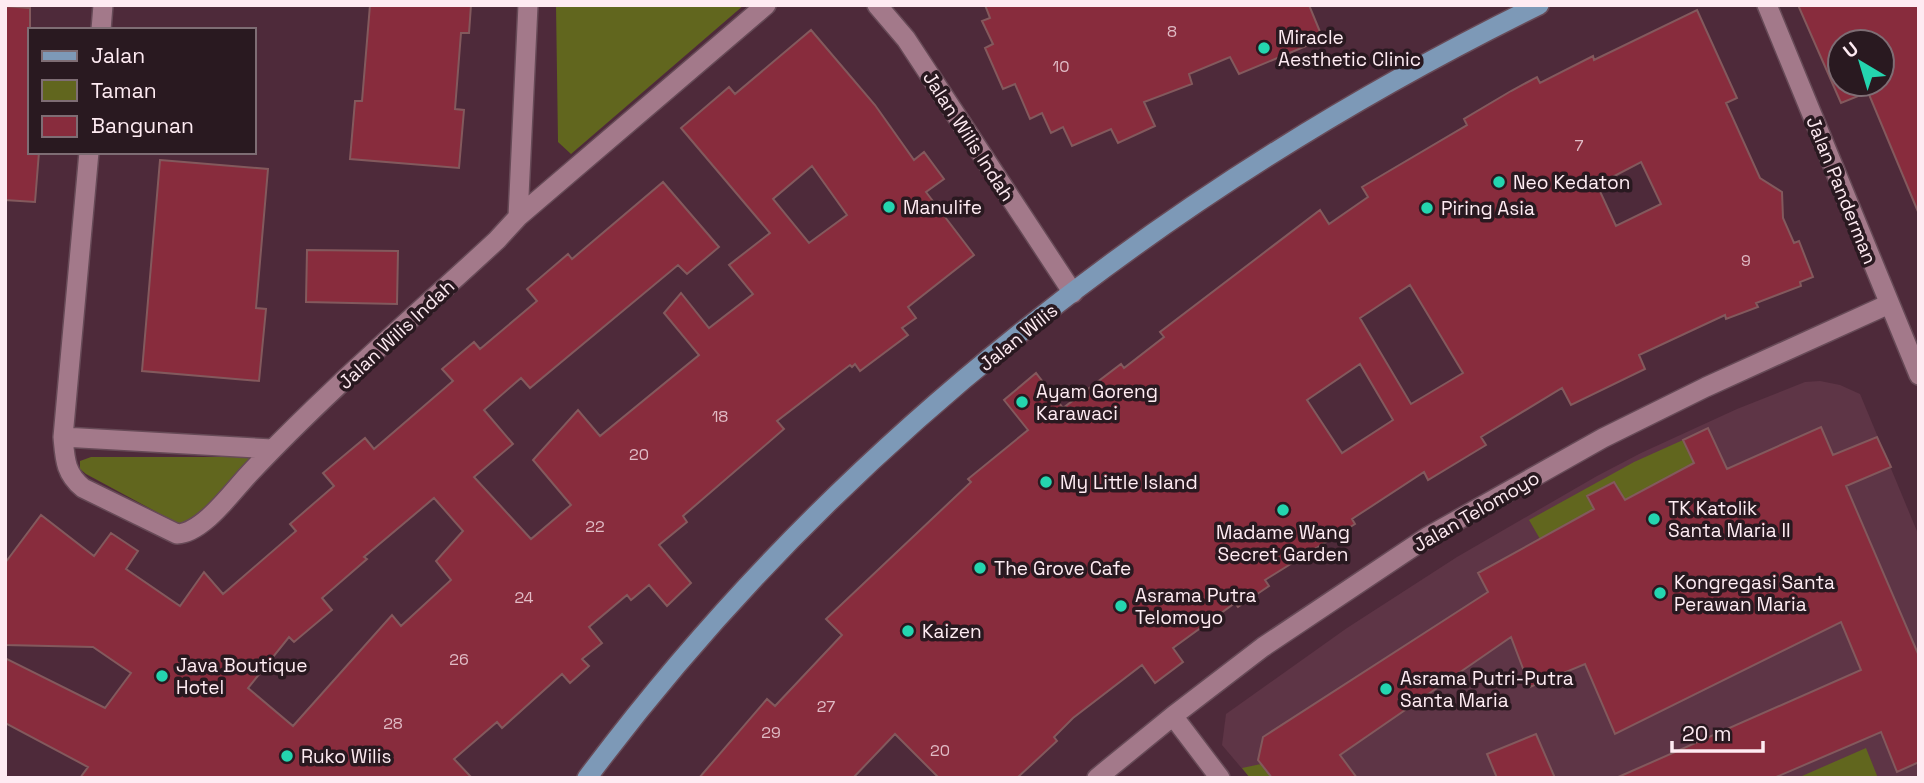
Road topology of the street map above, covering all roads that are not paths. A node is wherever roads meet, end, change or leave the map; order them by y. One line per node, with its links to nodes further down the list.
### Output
1 (103, 5): 8 (street)
2 (528, 5): 11 (street)
3 (766, 5): 11 (street, Jalan Wilis Indah)
4 (877, 5): 9 (street, Jalan Wilis Indah)
5 (897, 5): 9 (street, Jalan Wilis Indah)
6 (1539, 5): 12 (main road, Jalan Wilis)
7 (1767, 5): 13 (street, Jalan Panderman)
8 (101, 28)
9 (906, 39): 12 (street, Jalan Wilis Indah)
10 (89, 154): 15 (street, Jalan Wilis Indah)
11 (518, 217): 16 (street, Jalan Wilis Indah)
12 (1073, 293): 18 (main road, Jalan Wilis)
13 (1889, 304): 14 (street, Jalan Panderman); 17 (street, Jalan Telomoyo)
14 (1919, 374)
15 (63, 437): 16 (street); 16 (street, Jalan Wilis Indah)
16 (272, 449)
17 (1172, 716): 19 (street, Jalan Telomoyo); 20 (street)
18 (587, 778)
19 (1097, 778)
20 (1220, 778)

